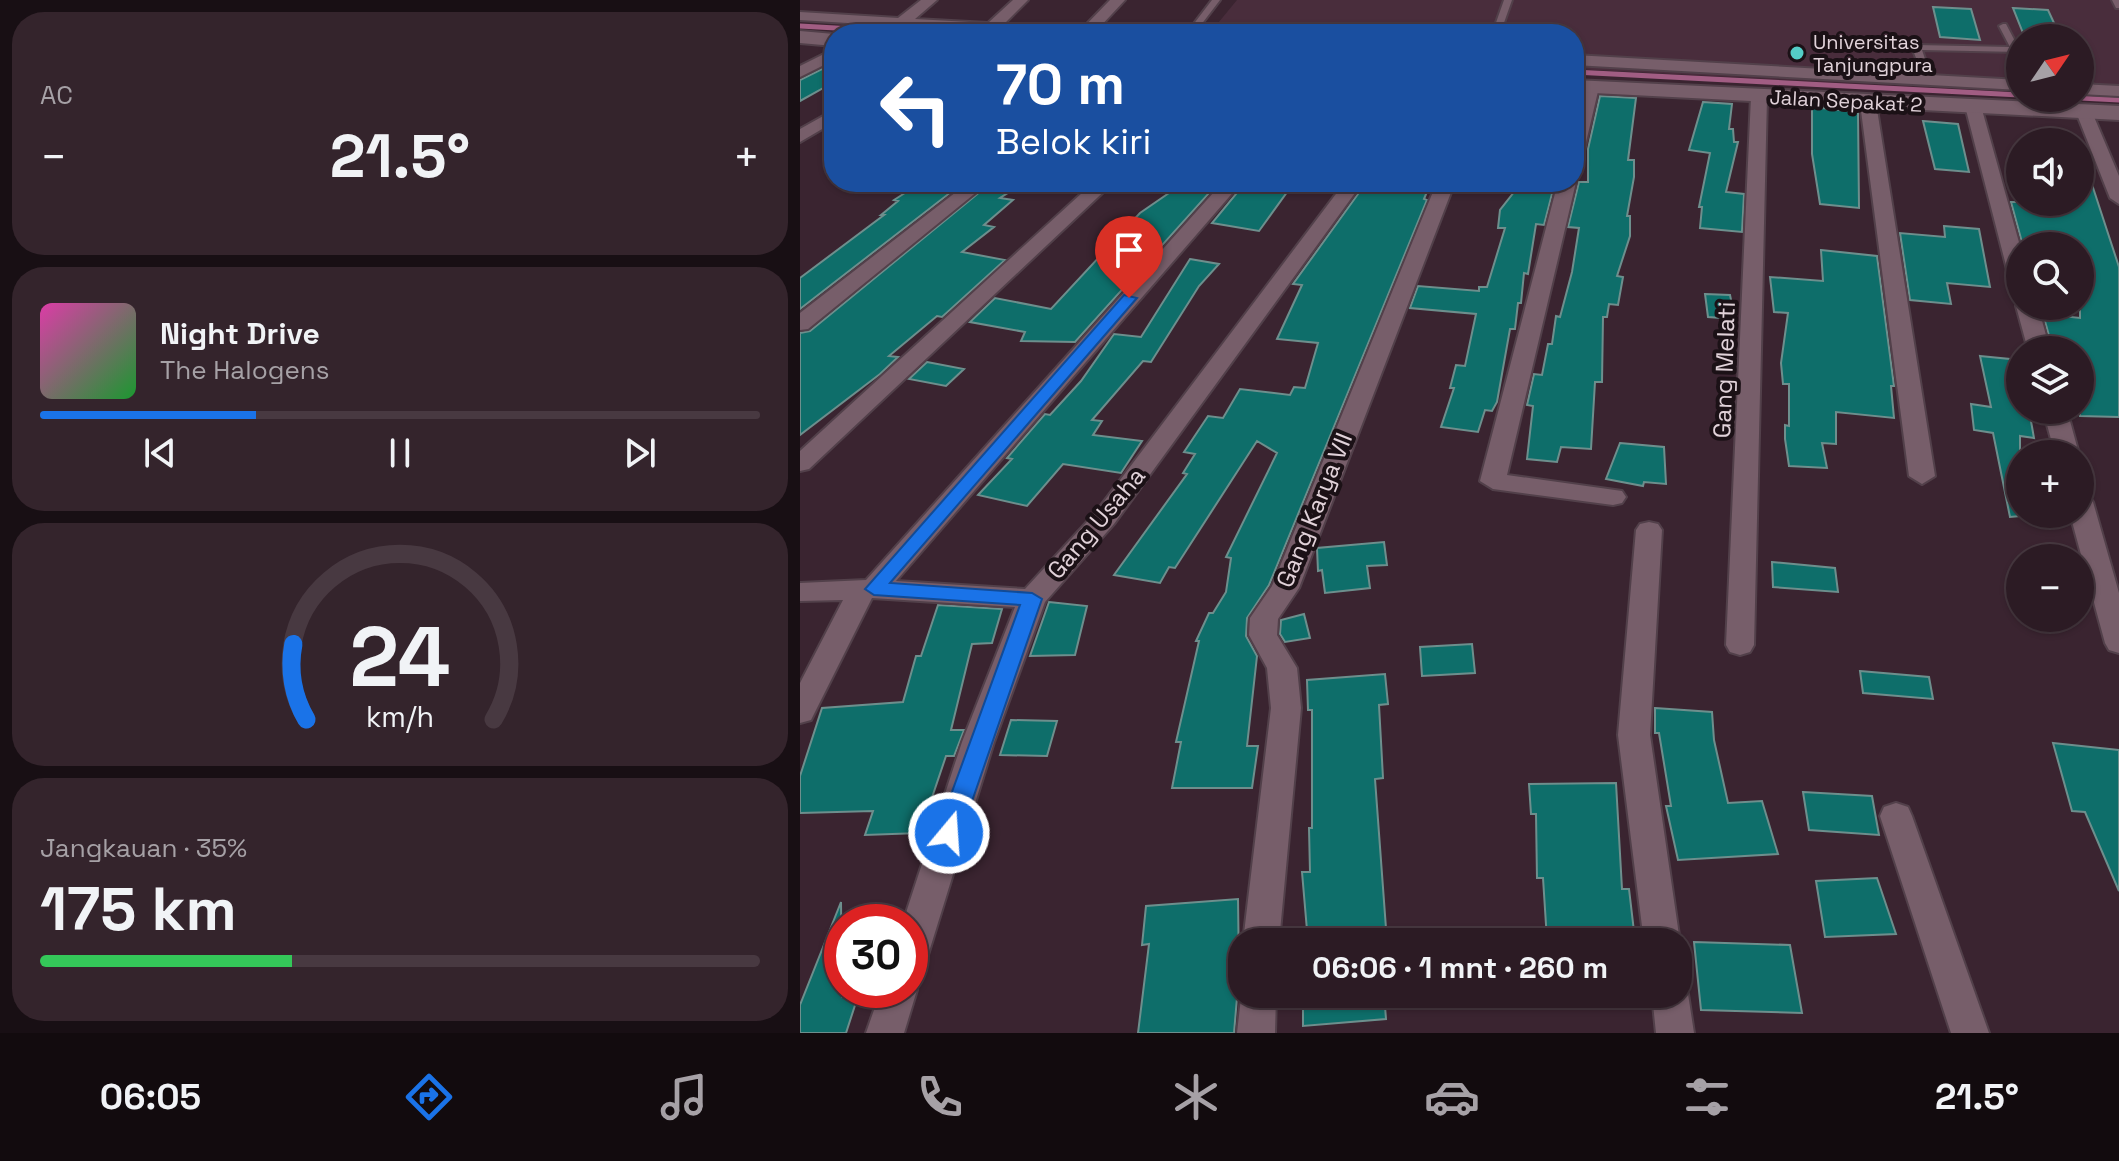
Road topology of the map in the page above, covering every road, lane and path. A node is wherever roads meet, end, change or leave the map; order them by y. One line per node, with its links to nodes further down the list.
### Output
1 (834, 0): 9 (street)
2 (930, 0): 10 (street)
3 (1021, 0): 12 (street)
4 (1118, 0): 13 (street)
5 (1216, 0): 14 (lane)
6 (1508, 0): 15 (lane)
7 (2116, 0): 8 (lane)
8 (2119, 6)
9 (806, 17): 10 (street)
10 (901, 22): 11 (street)
11 (931, 24)
12 (995, 24)
13 (1095, 24)
14 (1198, 24)
15 (1500, 24)
16 (2003, 26): 17 (lane)
17 (2006, 31)
18 (800, 37): 19 (street)
19 (824, 39)
20 (2006, 50): 24 (lane)
21 (824, 59): 23 (street)
22 (1584, 61): 24 (street)
23 (800, 72)
24 (1928, 80): 25 (street)
25 (2006, 84)
26 (1584, 86): 29 (street, Jalan Sepakat 2)
27 (2094, 89): 28 (street)
28 (2119, 91)
29 (1759, 97): 30 (street, Jalan Sepakat 2); 55 (street, Gang Melati)
30 (1868, 103): 31 (street, Jalan Sepakat 2); 47 (street)
31 (1973, 106): 32 (street, Jalan Sepakat 2); 44 (street)
32 (2006, 108)
33 (2084, 112): 34 (street, Jalan Sepakat 2); 43 (street)
34 (2119, 113)
35 (824, 121): 36 (street)
36 (800, 137)
37 (967, 192): 45 (street)
38 (1094, 192): 46 (street)
39 (1224, 192): 51 (street)
40 (1347, 192): 53 (street, Gang Usaha)
41 (1442, 192): 59 (street, Gang Karya VII)
42 (1565, 192): 48 (street)
43 (2119, 198)
44 (2007, 232)
45 (800, 324)
46 (800, 464)
47 (1922, 476)
48 (1613, 497)
49 (2087, 528): 54 (street)
50 (1649, 530): 60 (street)
51 (868, 589): 52 (street); 53 (street); 56 (street)
52 (800, 592)
53 (1032, 599): 58 (street, Gang Usaha)
54 (2119, 643)
55 (1740, 645)
56 (800, 712)
57 (1896, 816): 67 (street)
58 (926, 904)
59 (1262, 928)
60 (1660, 928)
61 (893, 1008): 64 (street)
62 (1257, 1008): 65 (street)
63 (1672, 1008): 66 (street)
64 (885, 1033)
65 (1256, 1033)
66 (1675, 1033)
67 (1970, 1033)

